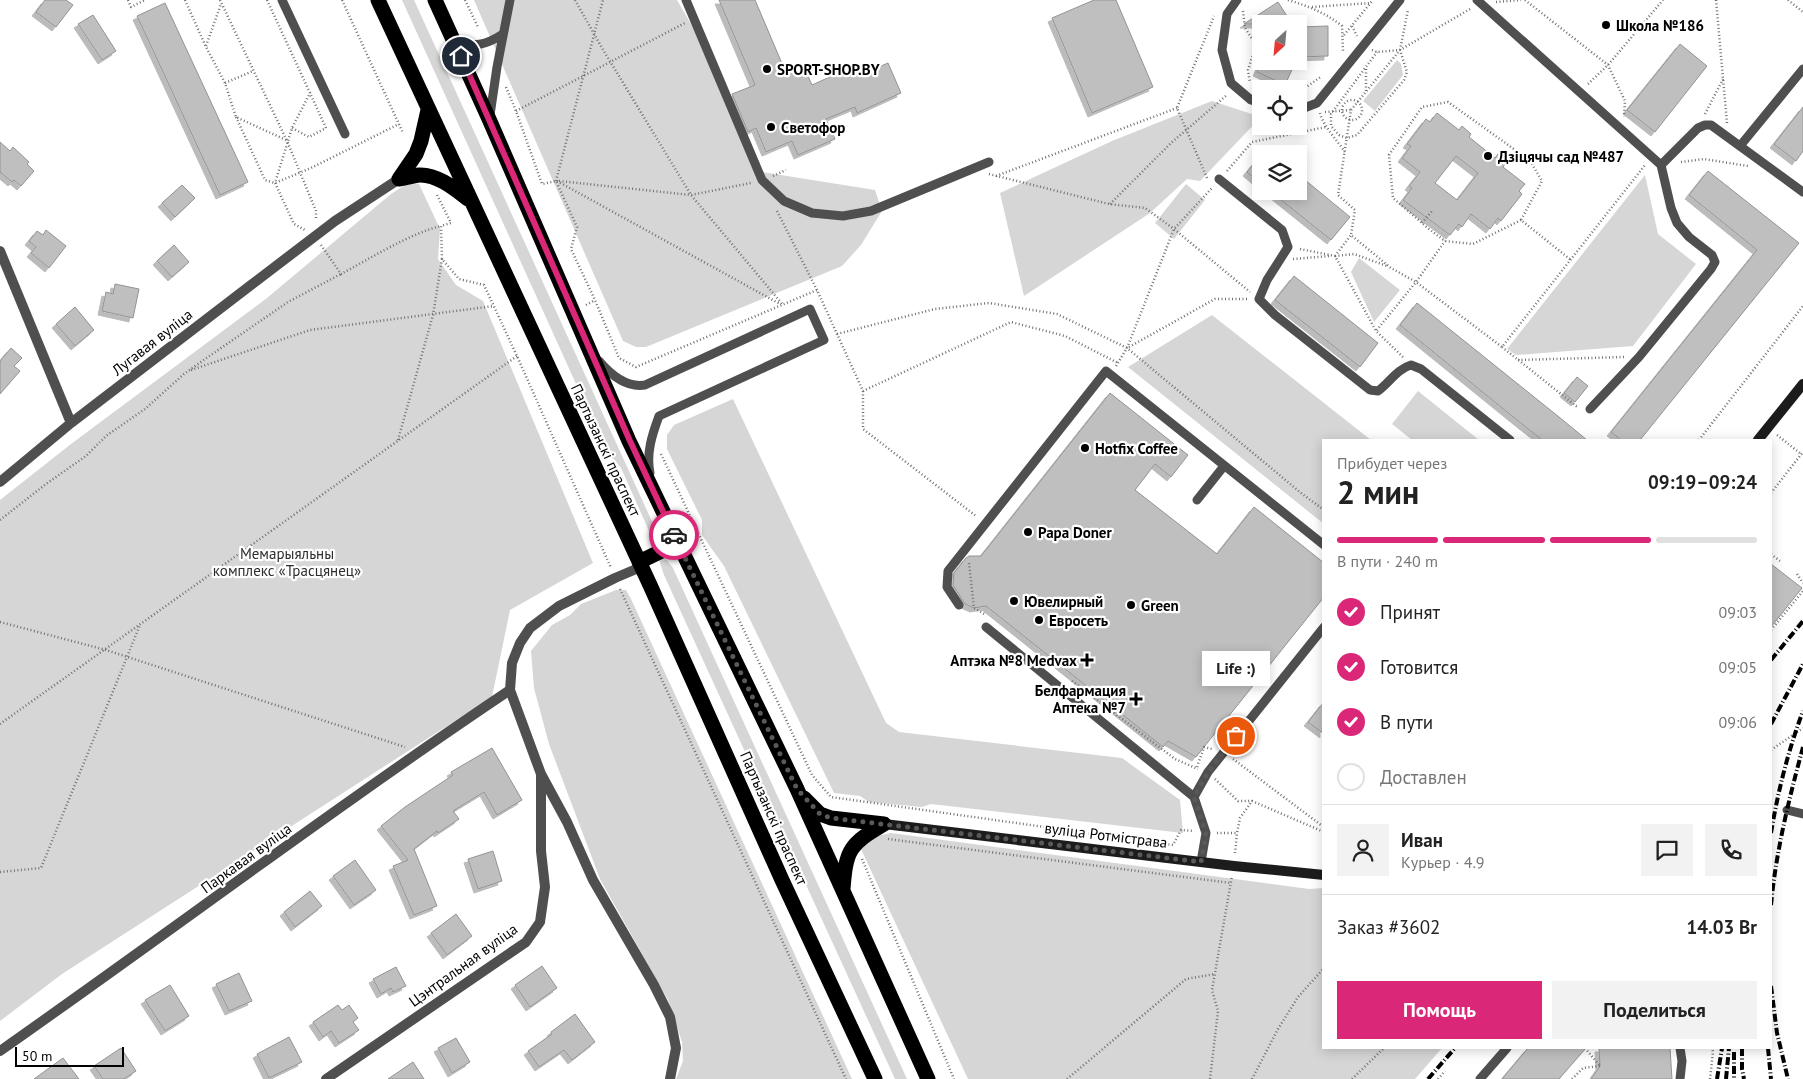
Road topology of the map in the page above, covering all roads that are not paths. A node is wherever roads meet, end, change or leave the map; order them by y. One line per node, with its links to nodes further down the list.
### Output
1 (282, 0): 16 (lane)
2 (378, 0): 14 (highway, Партызанскі праспект)
3 (435, 0): 10 (highway, Партызанскі праспект)
4 (510, 0): 9 (lane)
5 (686, 0): 18 (lane)
6 (1400, 0): 13 (lane)
7 (1241, 1): 12 (lane)
8 (1479, 2): 19 (lane)
9 (503, 34): 10 (lane); 15 (lane)
10 (454, 41): 15 (highway, Партызанскі праспект)
11 (1803, 69): 17 (lane)
12 (1252, 100)
13 (1307, 107)
14 (428, 110): 20 (highway); 23 (highway, Партызанскі праспект)
15 (489, 118): 25 (highway, Партызанскі праспект)
16 (345, 134)
17 (1740, 146): 19 (lane); 22 (lane)
18 (989, 162)
19 (1661, 165): 27 (lane)
20 (399, 179): 23 (highway); 28 (street, Лугавая вуліца)
21 (1219, 179): 29 (lane)
22 (1803, 192)
23 (470, 201): 37 (highway, Партызанскі праспект)
24 (0, 251): 28 (street)
25 (590, 349): 33 (highway, Партызанскі праспект); 33 (lane)
26 (1803, 384): 30 (street)
27 (1590, 409)
28 (71, 424): 32 (street, Лугавая вуліца)
29 (1509, 439)
30 (1759, 439)
31 (1224, 466): 34 (lane); 36 (lane); 38 (lane)
32 (0, 482)
33 (653, 490): 35 (highway, Партызанскі праспект)
34 (1197, 500)
35 (678, 543): 37 (highway); 43 (highway, Партызанскі праспект)
36 (1322, 543)
37 (640, 565): 41 (street); 54 (highway, Партызанскі праспект)
38 (959, 605)
39 (986, 627): 44 (lane)
40 (1322, 630): 44 (lane)
41 (510, 690): 42 (street, Цэнтральная вуліца); 53 (street, Паркавая вуліца)
42 (541, 774): 55 (street, Цэнтральная вуліца); 56 (street, Цэнтральная вуліца)
43 (797, 789): 47 (highway); 50 (highway, Партызанскі праспект)
44 (1194, 797): 48 (lane)
45 (1787, 810): 46 (lane)
46 (1803, 814)
47 (884, 831): 48 (street, вуліца Ротмістрава); 50 (highway)
48 (1201, 862): 49 (street, вуліца Ротмістрава)
49 (1322, 875)
50 (843, 893): 57 (highway, Партызанскі праспект)
51 (1506, 1049): 58 (lane)
52 (1680, 1049): 59 (lane)
53 (0, 1051)
54 (873, 1076)
55 (326, 1079)
56 (670, 1079)
57 (928, 1079)
58 (1480, 1079)
59 (1680, 1079)

